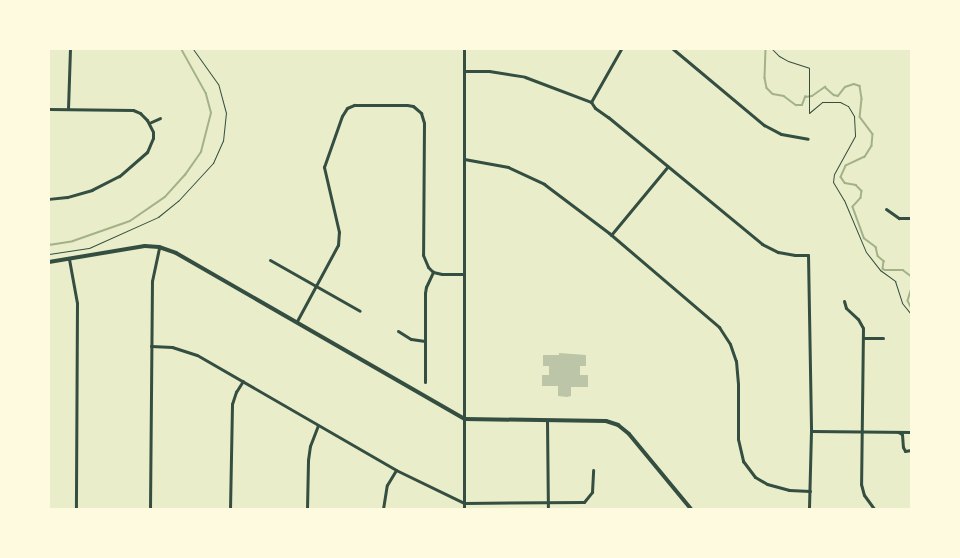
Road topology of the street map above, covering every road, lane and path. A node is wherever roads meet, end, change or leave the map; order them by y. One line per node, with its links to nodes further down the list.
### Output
1 (70, 49): 10 (street)
2 (193, 49): 21 (path)
3 (464, 49): 7 (street)
4 (621, 49): 8 (street)
5 (673, 49): 13 (street)
6 (772, 49): 30 (path)
7 (464, 71): 8 (street); 14 (street)
8 (591, 102): 15 (street)
9 (49, 109): 10 (street)
10 (68, 109): 12 (street)
11 (160, 118): 12 (street)
12 (149, 123): 16 (street)
13 (808, 139)
14 (464, 160): 19 (street); 26 (street)
15 (668, 166): 19 (street); 42 (street)
16 (49, 199)
17 (886, 209): 18 (street)
18 (911, 218)
19 (611, 235): 49 (street)
20 (159, 247): 22 (street); 31 (street); 36 (street)
21 (49, 254)
22 (69, 259): 24 (street); 52 (street)
23 (270, 260): 27 (street)
24 (49, 262)
25 (433, 272): 26 (street); 27 (street); 35 (street)
26 (464, 274): 39 (street)
27 (315, 286): 29 (street); 31 (street)
28 (844, 301): 33 (street)
29 (360, 311)
30 (911, 314)
31 (297, 321): 39 (street)
32 (398, 331): 35 (street)
33 (863, 338): 34 (street); 43 (street)
34 (883, 338)
35 (425, 341): 38 (street)
36 (151, 346): 37 (street); 53 (street)
37 (243, 382): 41 (street); 54 (street)
38 (425, 382)
39 (465, 419): 40 (street); 51 (street)
40 (547, 420): 50 (street); 59 (street)
41 (318, 425): 47 (street); 55 (street)
42 (811, 431): 43 (street); 49 (street)
43 (862, 431): 44 (street); 61 (street)
44 (898, 432): 45 (street); 46 (street)
45 (911, 432)
46 (911, 450)
47 (396, 470): 51 (street); 56 (street)
48 (593, 470): 50 (street)
49 (810, 491): 60 (street)
50 (548, 502): 51 (street); 58 (street)
51 (464, 503): 57 (street)
52 (76, 509)
53 (150, 509)
54 (230, 509)
55 (307, 509)
56 (384, 509)
57 (464, 509)
58 (548, 509)
59 (691, 509)
60 (809, 509)
61 (874, 509)

